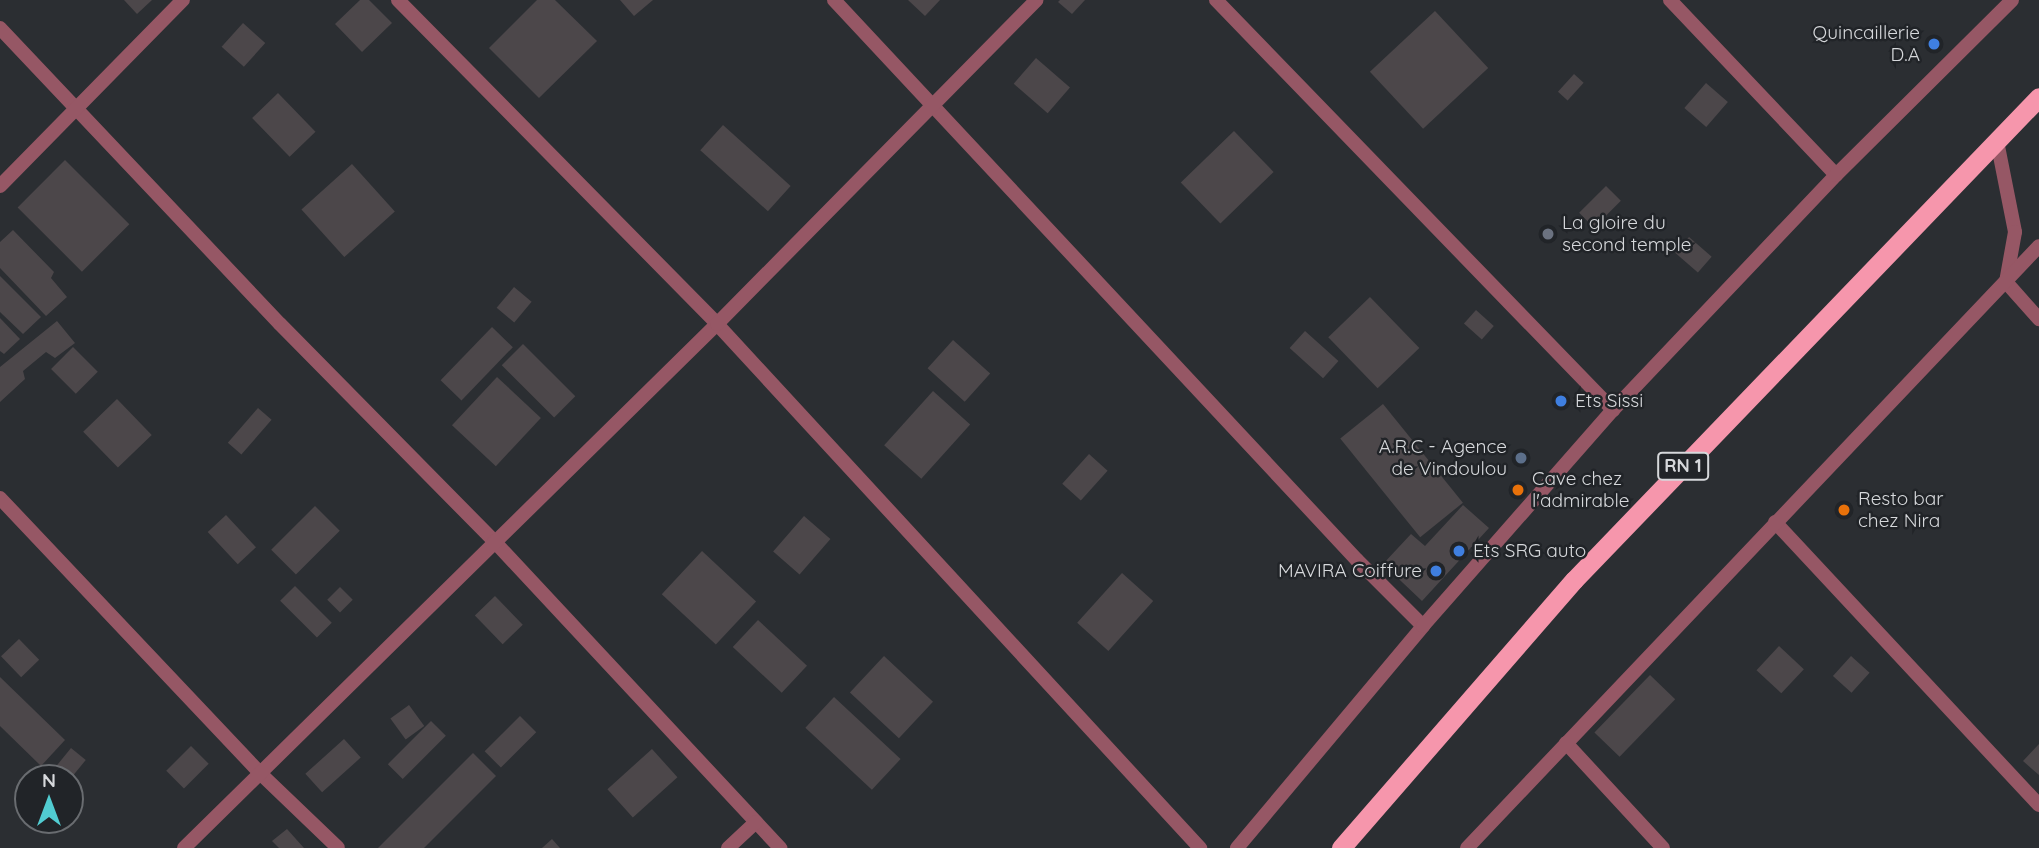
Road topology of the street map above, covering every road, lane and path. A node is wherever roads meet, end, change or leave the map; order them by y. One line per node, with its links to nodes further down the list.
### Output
1 (183, 0): 11 (street)
2 (398, 0): 18 (street)
3 (834, 0): 10 (street)
4 (1037, 0): 10 (street)
5 (1216, 0): 19 (street)
6 (1670, 0): 13 (street)
7 (2012, 0): 13 (street)
8 (0, 28): 11 (street)
9 (2039, 97): 12 (highway, RN 1)
10 (933, 105): 18 (street); 23 (street)
11 (76, 107): 14 (street); 22 (street)
12 (1997, 141): 16 (street); 34 (highway, RN 1)
13 (1836, 175): 19 (street)
14 (0, 186)
15 (2039, 246): 16 (street)
16 (2006, 282): 17 (street); 21 (street)
17 (2039, 319)
18 (716, 324): 22 (street); 32 (street)
19 (1613, 410): 23 (street)
20 (0, 498): 25 (street)
21 (1775, 522): 24 (street); 26 (street)
22 (494, 541): 25 (street); 27 (street)
23 (1423, 626): 33 (street)
24 (1566, 743): 35 (street); 36 (street)
25 (262, 775): 28 (street); 29 (street)
26 (2039, 805)
27 (756, 822): 30 (street); 31 (street)
28 (184, 848)
29 (338, 848)
30 (728, 848)
31 (780, 848)
32 (1200, 848)
33 (1237, 848)
34 (1340, 848)
35 (1467, 848)
36 (1663, 848)

